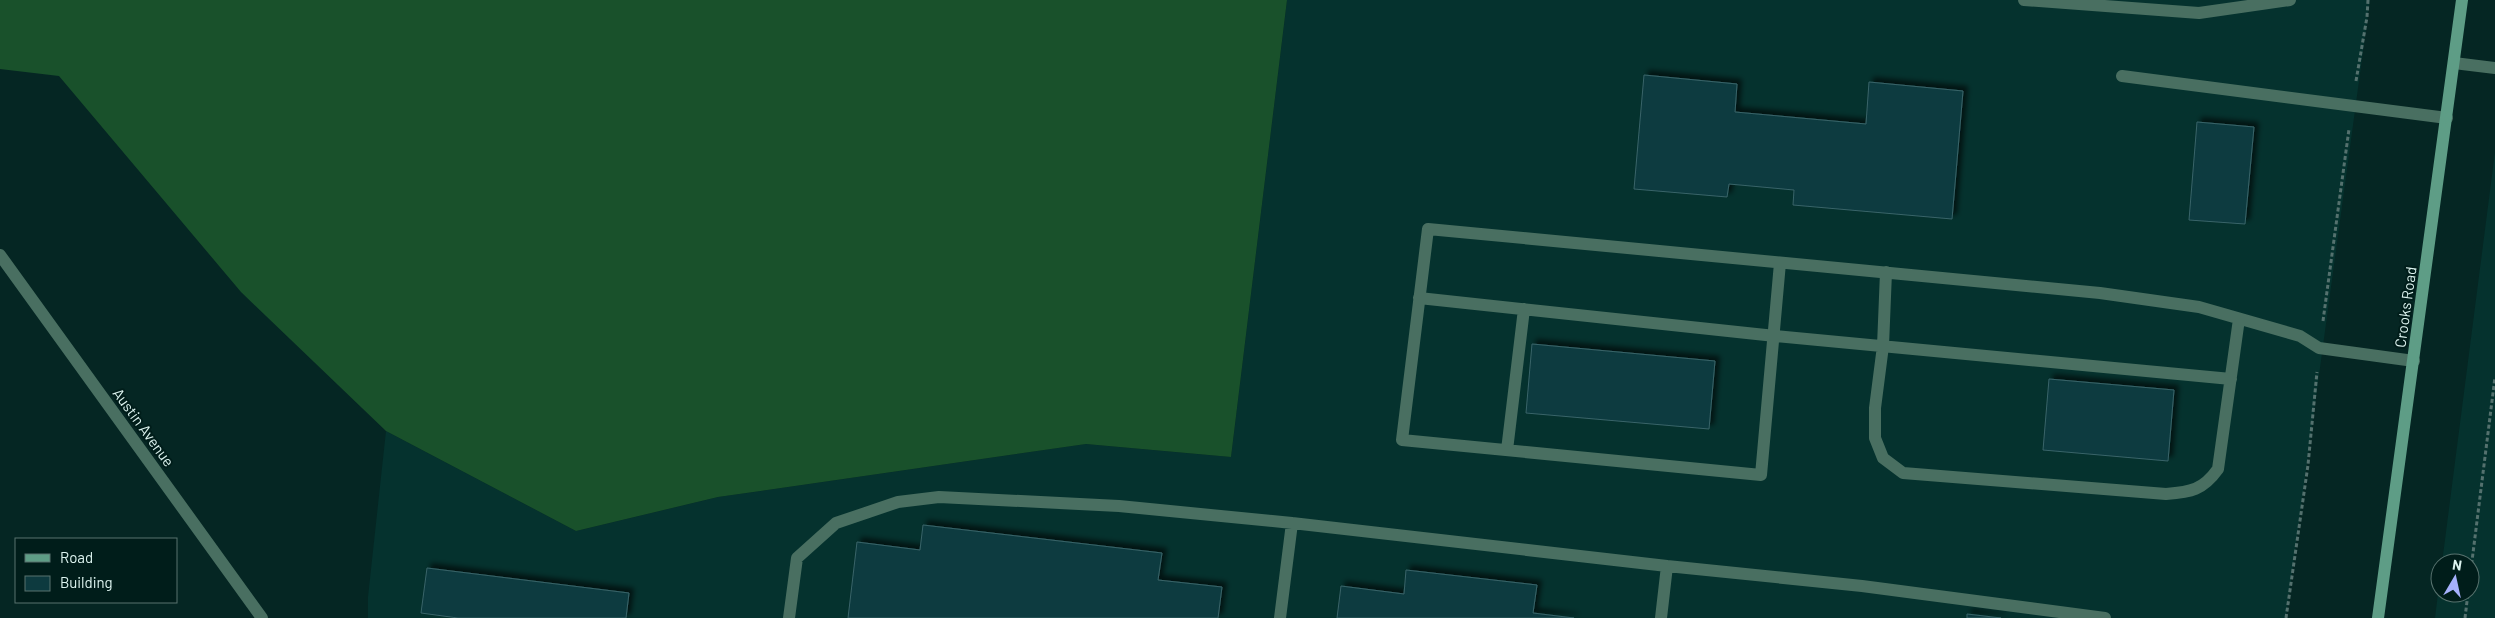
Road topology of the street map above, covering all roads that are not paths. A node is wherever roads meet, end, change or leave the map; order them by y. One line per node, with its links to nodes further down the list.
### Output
1 (2024, 0): 2 (street)
2 (2290, 0)
3 (2462, 0): 4 (main road, Crooks Road)
4 (2454, 63): 5 (street); 7 (main road, Crooks Road)
5 (2495, 68)
6 (2122, 76): 7 (street)
7 (2447, 118): 16 (main road, Crooks Road)
8 (0, 255): 21 (street, Austin Avenue)
9 (1780, 263): 10 (street); 11 (street); 14 (street)
10 (1886, 272): 13 (street); 15 (street)
11 (1419, 298): 12 (street); 18 (street)
12 (1524, 309): 14 (street); 18 (street)
13 (2238, 319): 16 (street); 17 (street)
14 (1775, 336): 15 (street); 18 (street)
15 (1883, 346): 17 (street); 17 (street)
16 (2414, 362): 26 (main road, Crooks Road)
17 (2231, 379)
18 (1507, 450)
19 (1292, 523): 20 (street); 22 (street); 23 (street)
20 (1668, 566): 24 (street); 25 (street)
21 (262, 618)
22 (789, 618)
23 (1280, 618)
24 (1661, 618)
25 (2105, 618)
26 (2378, 618)

